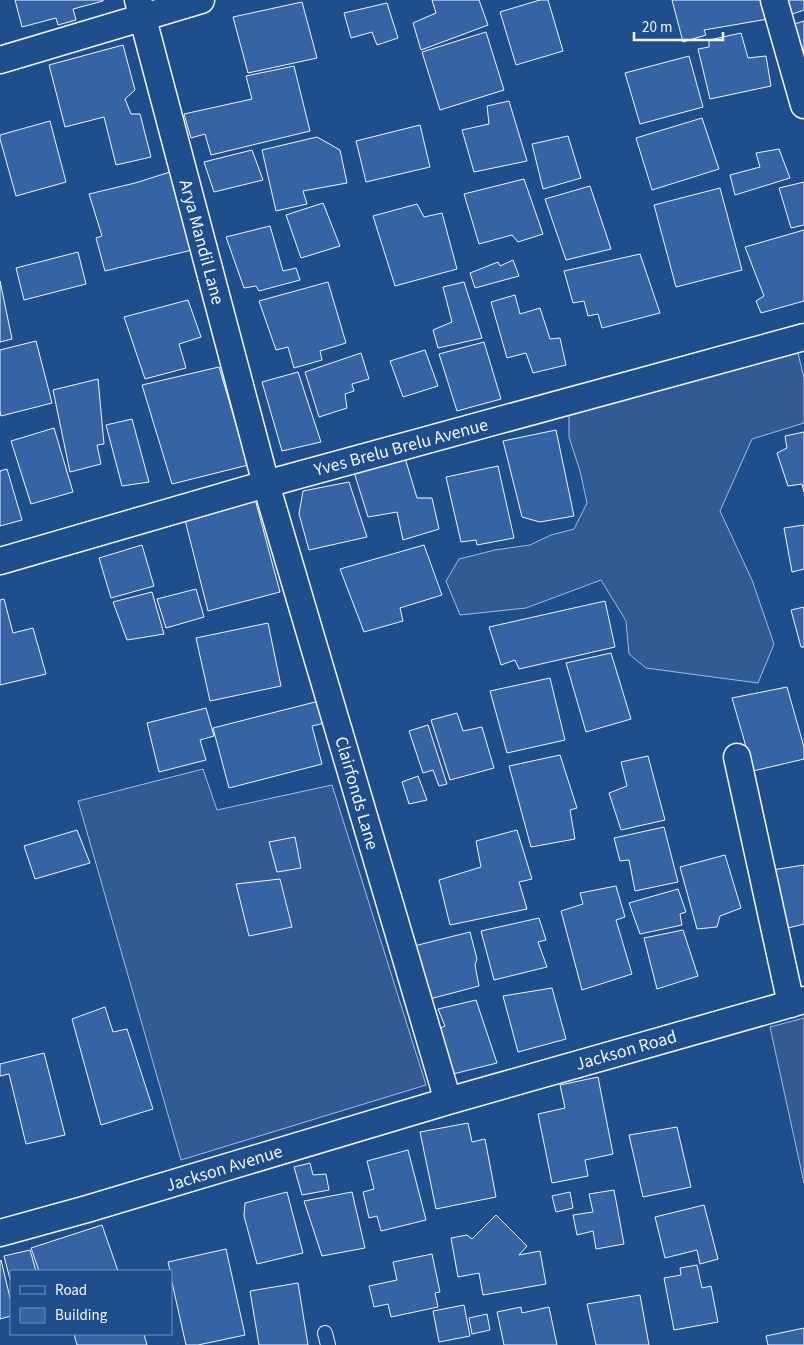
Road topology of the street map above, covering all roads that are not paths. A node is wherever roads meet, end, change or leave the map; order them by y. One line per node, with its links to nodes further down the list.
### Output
1 (201, 0): 3 (street)
2 (774, 0): 5 (street)
3 (140, 9): 4 (street); 7 (street, Arya Mandil Lane)
4 (0, 60)
5 (804, 105)
6 (804, 338): 7 (street, Yves Brelu Brelu Avenue)
7 (266, 484): 8 (street, Yves Brelu Brelu Avenue); 11 (street, Clairfonds Lane)
8 (0, 562)
9 (737, 757): 10 (street)
10 (798, 1002): 11 (street, Jackson Road)
11 (448, 1101): 12 (street, Jackson Avenue)
12 (0, 1233)

